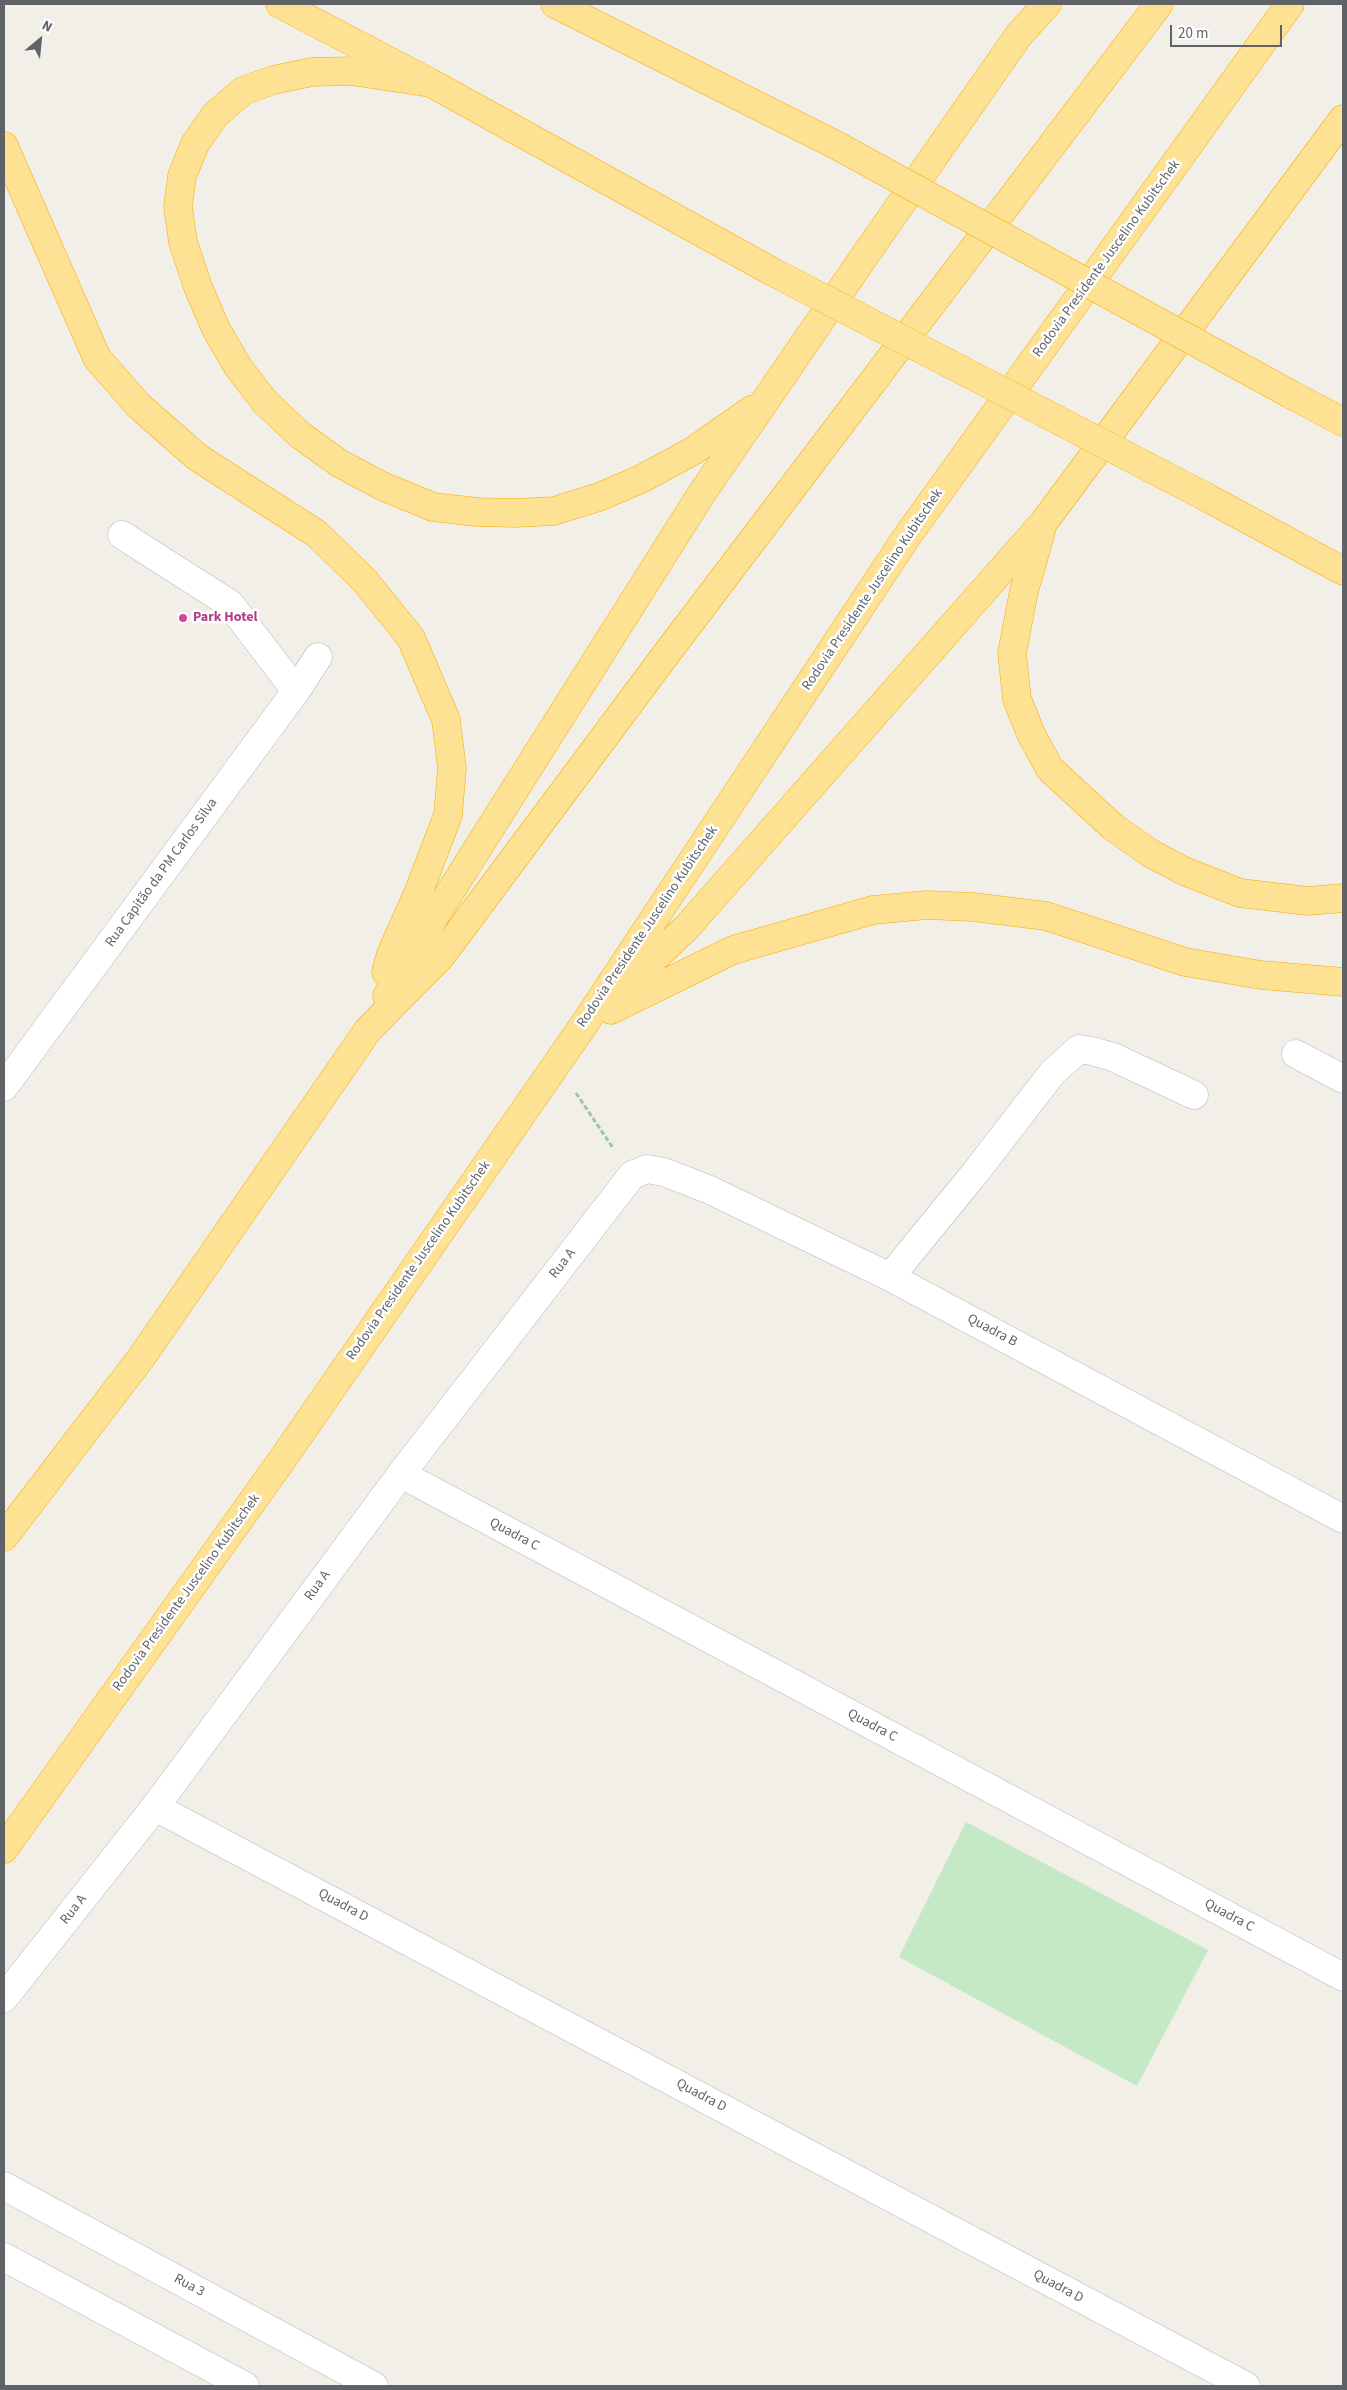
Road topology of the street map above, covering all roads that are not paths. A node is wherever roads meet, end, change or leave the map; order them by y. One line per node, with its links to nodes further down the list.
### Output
1 (280, 4): 8 (highway)
2 (555, 4): 12 (highway, bridge)
3 (1027, 4): 7 (highway)
4 (1047, 4): 7 (highway)
5 (1159, 4): 21 (highway)
6 (1290, 4): 20 (highway, Rodovia Presidente Juscelino Kubitschek)
7 (1019, 35): 11 (highway)
8 (431, 83): 11 (highway); 15 (highway, bridge)
9 (1343, 120): 13 (highway)
10 (4, 146): 21 (highway)
11 (766, 400): 21 (highway)
12 (1343, 422)
13 (1044, 522): 18 (highway); 20 (highway)
14 (122, 535): 17 (street)
15 (1343, 571)
16 (318, 657): 17 (street, Rua Capitão da PM Carlos Silva)
17 (296, 691): 24 (street, Rua Capitão da PM Carlos Silva)
18 (1343, 898)
19 (1343, 982): 20 (highway)
20 (586, 1023): 32 (highway, Rodovia Presidente Juscelino Kubitschek)
21 (370, 1027): 30 (highway)
22 (1296, 1054): 23 (street)
23 (1343, 1079)
24 (4, 1087)
25 (1194, 1095): 27 (street)
26 (632, 1175): 27 (street, Quadra B); 28 (street, Rua A)
27 (890, 1277): 29 (street, Quadra B)
28 (400, 1474): 31 (street, Rua A); 33 (street, Quadra C)
29 (1343, 1519)
30 (4, 1537)
31 (155, 1806): 34 (street, Rua A); 39 (street, Quadra D)
32 (4, 1849)
33 (1343, 1977)
34 (4, 1998)
35 (4, 2186): 38 (street, Rua 3)
36 (4, 2257): 37 (street)
37 (245, 2386)
38 (374, 2386)
39 (1246, 2386)

